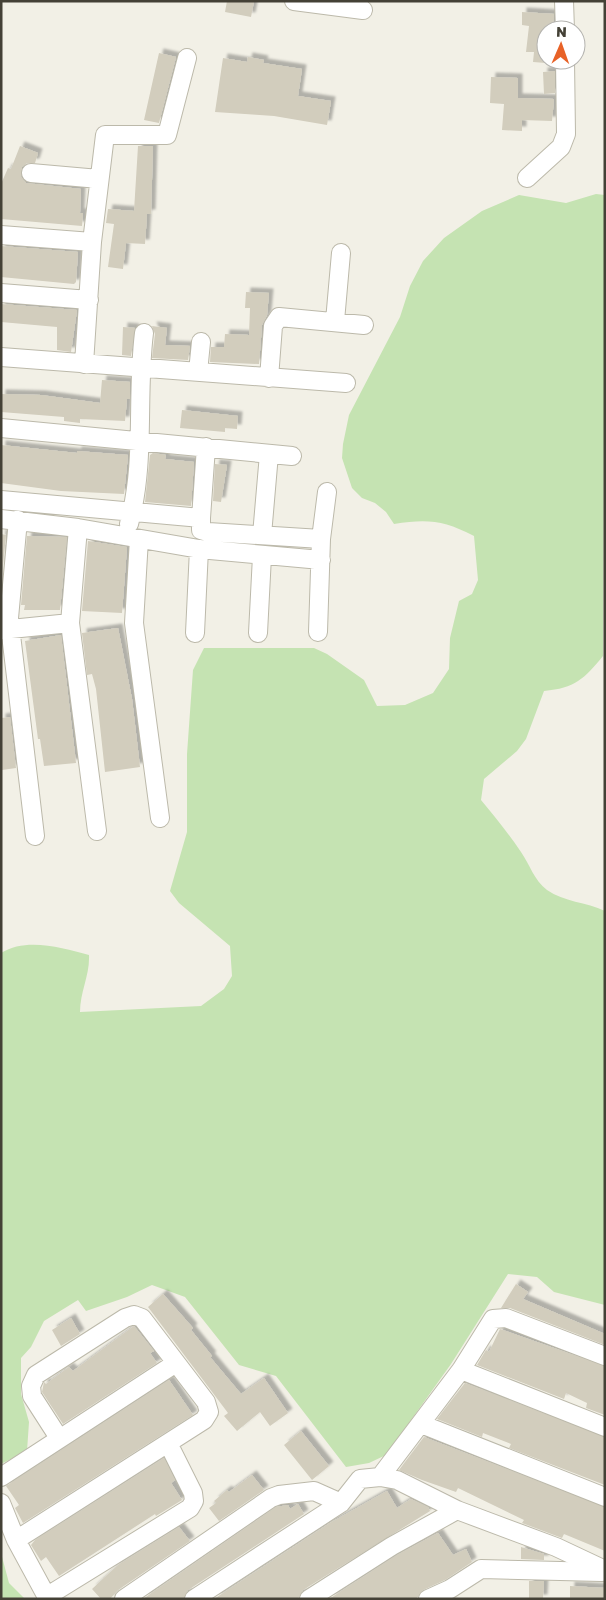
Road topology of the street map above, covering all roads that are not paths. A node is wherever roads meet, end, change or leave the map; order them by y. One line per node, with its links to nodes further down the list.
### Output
1 (294, 1): 3 (street)
2 (564, 1): 5 (street)
3 (316, 3): 4 (street)
4 (364, 10)
5 (565, 20)
6 (187, 58): 10 (street)
7 (565, 70): 9 (street)
8 (31, 173): 10 (street)
9 (527, 178)
10 (99, 179): 12 (street)
11 (1, 235): 12 (street)
12 (92, 242): 15 (street)
13 (341, 253): 16 (street)
14 (1, 293): 15 (street)
15 (89, 300): 21 (street)
16 (335, 322): 17 (street); 24 (street)
17 (364, 325)
18 (144, 334): 22 (street)
19 (201, 342): 23 (street)
20 (1, 357): 21 (street)
21 (84, 364): 22 (street)
22 (139, 369): 23 (street); 27 (street)
23 (198, 372): 24 (street)
24 (269, 378): 25 (street)
25 (346, 383)
26 (1, 428): 27 (street)
27 (141, 441): 28 (street); 33 (street)
28 (206, 447): 29 (street); 34 (street)
29 (269, 454): 30 (street); 37 (street)
30 (292, 456)
31 (327, 492): 39 (street)
32 (1, 500): 33 (street)
33 (132, 513): 34 (street); 38 (street)
34 (201, 518): 37 (street)
35 (10, 519): 36 (street); 44 (street)
36 (78, 528): 38 (street); 43 (street)
37 (262, 535): 39 (street)
38 (133, 538): 40 (street); 48 (street)
39 (321, 539): 42 (street)
40 (199, 549): 41 (street); 46 (street)
41 (262, 556): 42 (street); 47 (street)
42 (321, 560): 45 (street)
43 (70, 622): 44 (street); 49 (street)
44 (6, 629): 50 (street)
45 (318, 632)
46 (195, 633)
47 (258, 633)
48 (160, 818)
49 (97, 831)
50 (35, 836)
51 (605, 1356): 53 (street)
52 (176, 1363): 56 (street); 56 (street); 57 (street)
53 (461, 1370): 54 (street); 55 (street)
54 (422, 1424): 58 (street); 60 (street)
55 (605, 1427)
56 (59, 1438): 59 (street)
57 (168, 1443): 64 (street); 66 (street)
58 (380, 1476): 62 (street); 63 (street)
59 (1, 1477)
60 (605, 1497)
61 (1, 1503): 64 (street)
62 (341, 1503): 68 (street); 69 (street)
63 (457, 1510): 65 (street); 70 (street)
64 (16, 1540): 66 (street)
65 (605, 1571): 67 (street)
66 (47, 1598)
67 (431, 1598)
68 (124, 1599)
69 (194, 1599)
70 (309, 1599)

